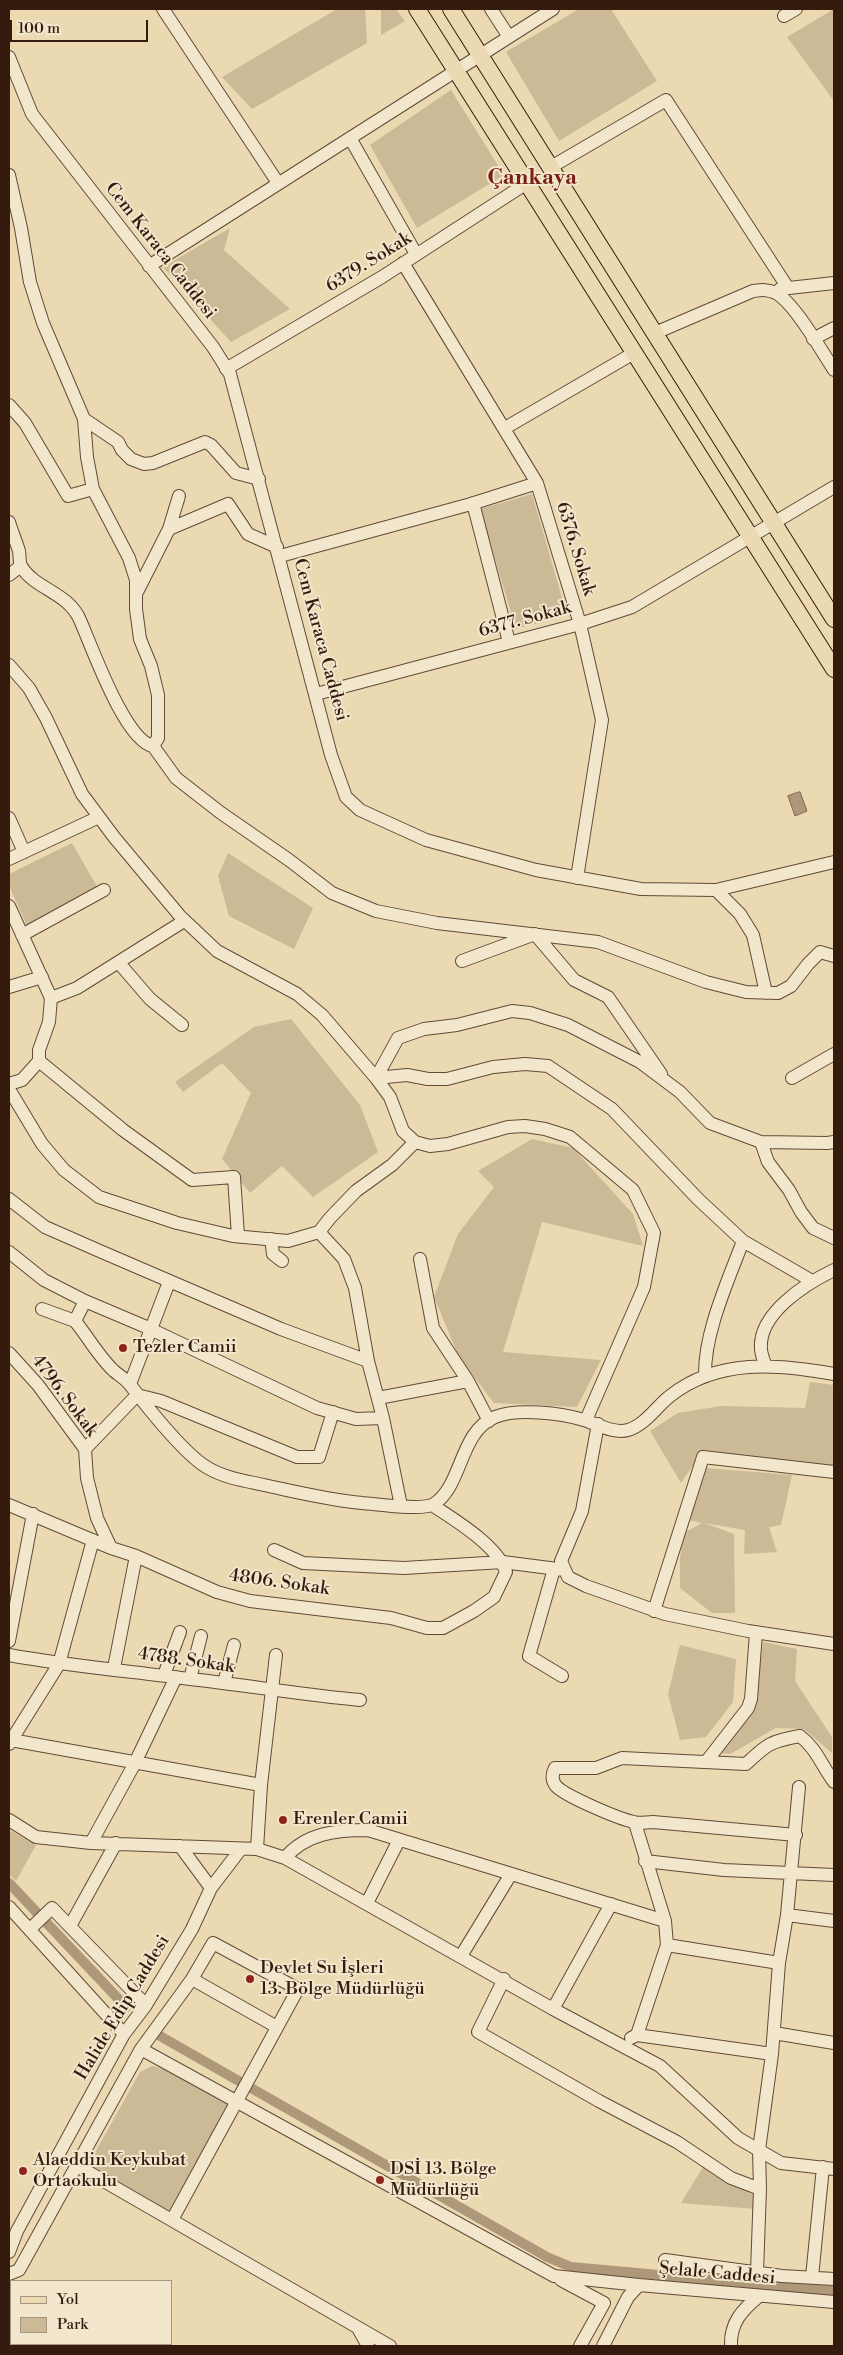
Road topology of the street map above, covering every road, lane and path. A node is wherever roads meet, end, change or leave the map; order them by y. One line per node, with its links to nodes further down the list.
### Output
1 (163, 9): 16 (street)
2 (417, 9): 11 (main road)
3 (451, 9): 9 (main road)
4 (491, 9): 8 (street)
5 (553, 9): 8 (street)
6 (796, 9): 7 (street)
7 (784, 16)
8 (509, 37): 9 (street)
9 (480, 55): 11 (street); 13 (main road)
10 (9, 57): 19 (street, Cem Karaca Caddesi)
11 (456, 70): 12 (street); 15 (main road)
12 (350, 138): 16 (street); 17 (street)
13 (551, 167): 21 (street); 24 (main road)
14 (9, 175): 30 (street)
15 (527, 183): 17 (street, 6379. Sokak); 26 (main road)
16 (278, 184): 19 (street)
17 (416, 254): 18 (street, 6379. Sokak)
18 (403, 263): 27 (street, 6379. Sokak); 31 (street, 6376. Sokak)
19 (149, 266): 27 (street, Cem Karaca Caddesi)
20 (834, 283): 21 (street)
21 (788, 288): 22 (street)
22 (765, 290): 24 (street); 25 (street)
23 (834, 328): 25 (street)
24 (655, 333): 39 (main road)
25 (813, 339): 28 (street)
26 (634, 353): 31 (street); 41 (main road)
27 (226, 369): 32 (street, Cem Karaca Caddesi)
28 (834, 370)
29 (9, 405): 35 (street)
30 (84, 419): 32 (street); 35 (street)
31 (505, 428): 33 (street, 6376. Sokak)
32 (259, 478): 42 (street, Cem Karaca Caddesi)
33 (537, 483): 37 (street); 47 (street, 6376. Sokak)
34 (834, 487): 39 (street, 6377. Sokak)
35 (93, 489): 45 (street)
36 (179, 496): 40 (street)
37 (473, 503): 42 (street); 48 (street)
38 (9, 522): 43 (street)
39 (773, 523): 41 (street, 6377. Sokak); 46 (main road)
40 (169, 529): 42 (street); 45 (street)
41 (750, 535): 47 (street, 6377. Sokak); 50 (main road)
42 (279, 552): 51 (street, Cem Karaca Caddesi)
43 (21, 566): 44 (street); 52 (street)
44 (9, 575)
45 (136, 594): 52 (street)
46 (834, 619)
47 (580, 624): 48 (street, 6377. Sokak); 58 (street, 6376. Sokak)
48 (510, 642): 51 (street, 6377. Sokak)
49 (10, 666): 53 (street)
50 (834, 669)
51 (316, 694): 58 (street, Cem Karaca Caddesi)
52 (153, 746): 63 (street)
53 (99, 817): 55 (street); 62 (street)
54 (9, 818): 55 (street)
55 (24, 852): 56 (street)
56 (9, 859)
57 (834, 862): 60 (street, Cem Karaca Caddesi)
58 (576, 878): 60 (street, Cem Karaca Caddesi)
59 (104, 890): 64 (street)
60 (716, 890): 70 (street)
61 (9, 906): 64 (street)
62 (184, 920): 67 (street); 75 (street)
63 (534, 934): 66 (street); 70 (street); 78 (street)
64 (22, 935): 68 (street)
65 (834, 956): 70 (street)
66 (462, 961)
67 (119, 963): 71 (street); 72 (street)
68 (42, 976): 69 (street); 71 (street)
69 (9, 988)
70 (766, 994)
71 (52, 998): 74 (street)
72 (182, 1025)
73 (834, 1054): 76 (street)
74 (39, 1061): 77 (street); 85 (street)
75 (376, 1078): 78 (street); 80 (street); 88 (street)
76 (792, 1078)
77 (9, 1084)
78 (668, 1084): 81 (street)
79 (9, 1089): 85 (street)
80 (414, 1142): 84 (street); 110 (street)
81 (761, 1142): 82 (street); 86 (street)
82 (834, 1142)
83 (9, 1199): 94 (street)
84 (319, 1232): 87 (street); 100 (street)
85 (238, 1236): 87 (street)
86 (834, 1238)
87 (271, 1239): 91 (street)
88 (743, 1241): 93 (street); 103 (street)
89 (9, 1252): 95 (street)
90 (420, 1259): 104 (street)
91 (282, 1261)
92 (834, 1270): 93 (street)
93 (812, 1281): 101 (street)
94 (169, 1282): 98 (street); 100 (street)
95 (85, 1301): 97 (street); 98 (street)
96 (42, 1310): 97 (street)
97 (75, 1321): 105 (street)
98 (152, 1331): 105 (street); 107 (street)
99 (9, 1353): 111 (street, 4796. Sokak)
100 (368, 1361): 106 (street)
101 (765, 1364): 102 (street); 103 (street)
102 (834, 1374)
103 (705, 1376): 110 (street)
104 (468, 1381): 106 (street); 109 (street)
105 (134, 1389): 107 (street); 111 (street); 115 (street)
106 (378, 1398): 108 (street)
107 (333, 1412): 108 (street)
108 (383, 1418): 115 (street)
109 (489, 1421): 110 (street); 114 (street)
110 (592, 1422): 122 (street)
111 (84, 1449): 118 (street, 4796. Sokak)
112 (834, 1472): 123 (street)
113 (9, 1505): 116 (street, 4806. Sokak)
114 (432, 1505): 115 (street); 121 (street)
115 (401, 1506)
116 (33, 1514): 117 (street, 4806. Sokak); 127 (street)
117 (93, 1540): 118 (street, 4806. Sokak); 132 (street)
118 (111, 1548): 120 (street, 4806. Sokak)
119 (274, 1550): 121 (street)
120 (136, 1556): 121 (street, 4806. Sokak); 133 (street)
121 (504, 1567): 122 (street)
122 (560, 1569): 123 (street); 135 (street)
123 (654, 1611): 125 (street)
124 (180, 1632): 134 (street)
125 (756, 1632): 128 (street); 141 (street)
126 (200, 1636): 136 (street)
127 (9, 1641)
128 (834, 1644)
129 (234, 1645): 137 (street)
130 (9, 1655): 132 (street, 4788. Sokak)
131 (276, 1655): 138 (street)
132 (59, 1664): 133 (street, 4788. Sokak); 140 (street)
133 (114, 1668): 134 (street, 4788. Sokak)
134 (170, 1676): 136 (street, 4788. Sokak); 142 (street)
135 (562, 1676)
136 (190, 1679): 137 (street, 4788. Sokak)
137 (224, 1683): 138 (street, 4788. Sokak)
138 (271, 1690): 139 (street, 4788. Sokak); 144 (street)
139 (360, 1700)
140 (10, 1742): 142 (street)
141 (706, 1762): 143 (street); 147 (street)
142 (135, 1763): 144 (street); 150 (street)
143 (834, 1782)
144 (261, 1785): 153 (street)
145 (799, 1787): 148 (street)
146 (9, 1820): 150 (street)
147 (635, 1823): 148 (street); 156 (street)
148 (796, 1835): 157 (street)
149 (399, 1840): 155 (street); 158 (street); 161 (street)
150 (91, 1843): 151 (street)
151 (116, 1843): 152 (street); 168 (street)
152 (180, 1846): 154 (street); 160 (street)
153 (257, 1849): 154 (street); 155 (street)
154 (240, 1850): 160 (street, Halide Edip Caddesi)
155 (285, 1858): 161 (street)
156 (645, 1861): 157 (street); 166 (street)
157 (791, 1872): 159 (street); 165 (street)
158 (511, 1874): 162 (street); 170 (street)
159 (834, 1875)
160 (211, 1888): 174 (street, Halide Edip Caddesi)
161 (367, 1904): 170 (street)
162 (611, 1904): 166 (street); 175 (street)
163 (9, 1907): 164 (street)
164 (43, 1914): 168 (street); 178 (street)
165 (787, 1916): 167 (street); 171 (street)
166 (665, 1920): 169 (street)
167 (834, 1921)
168 (70, 1926): 174 (street)
169 (667, 1945): 171 (street); 179 (street)
170 (461, 1956): 173 (street)
171 (779, 1962): 177 (street)
172 (192, 1979): 176 (street); 176 (street); 182 (street)
173 (504, 1979): 175 (street); 188 (street)
174 (146, 2005): 178 (street, Halide Edip Caddesi)
175 (553, 2009): 181 (street)
176 (277, 2027): 184 (street)
177 (774, 2033): 180 (street); 183 (street)
178 (124, 2034): 190 (street, Halide Edip Caddesi)
179 (636, 2035): 181 (street); 183 (street)
180 (834, 2042)
181 (620, 2044): 185 (street)
182 (141, 2049): 184 (street); 186 (street)
183 (772, 2054): 185 (street)
184 (242, 2091): 189 (street); 195 (street)
185 (759, 2150): 187 (street); 188 (street)
186 (76, 2165): 189 (street); 194 (street)
187 (829, 2168): 196 (street)
188 (760, 2189): 193 (street)
189 (172, 2220): 201 (street)
190 (13, 2229): 191 (street, Halide Edip Caddesi)
191 (9, 2252)
192 (665, 2260): 193 (street, Şelale Caddesi)
193 (757, 2272): 196 (street, Şelale Caddesi)
194 (9, 2274)
195 (554, 2276): 198 (street); 204 (street)
196 (812, 2277): 197 (street, Şelale Caddesi)
197 (834, 2279)
198 (639, 2285): 199 (street, Şelale Caddesi); 205 (street, Şelale Caddesi)
199 (759, 2296): 200 (street, Şelale Caddesi); 206 (street)
200 (834, 2302)
201 (358, 2328): 202 (street); 203 (street)
202 (368, 2346)
203 (388, 2346)
204 (580, 2346)
205 (603, 2346)
206 (731, 2346)

